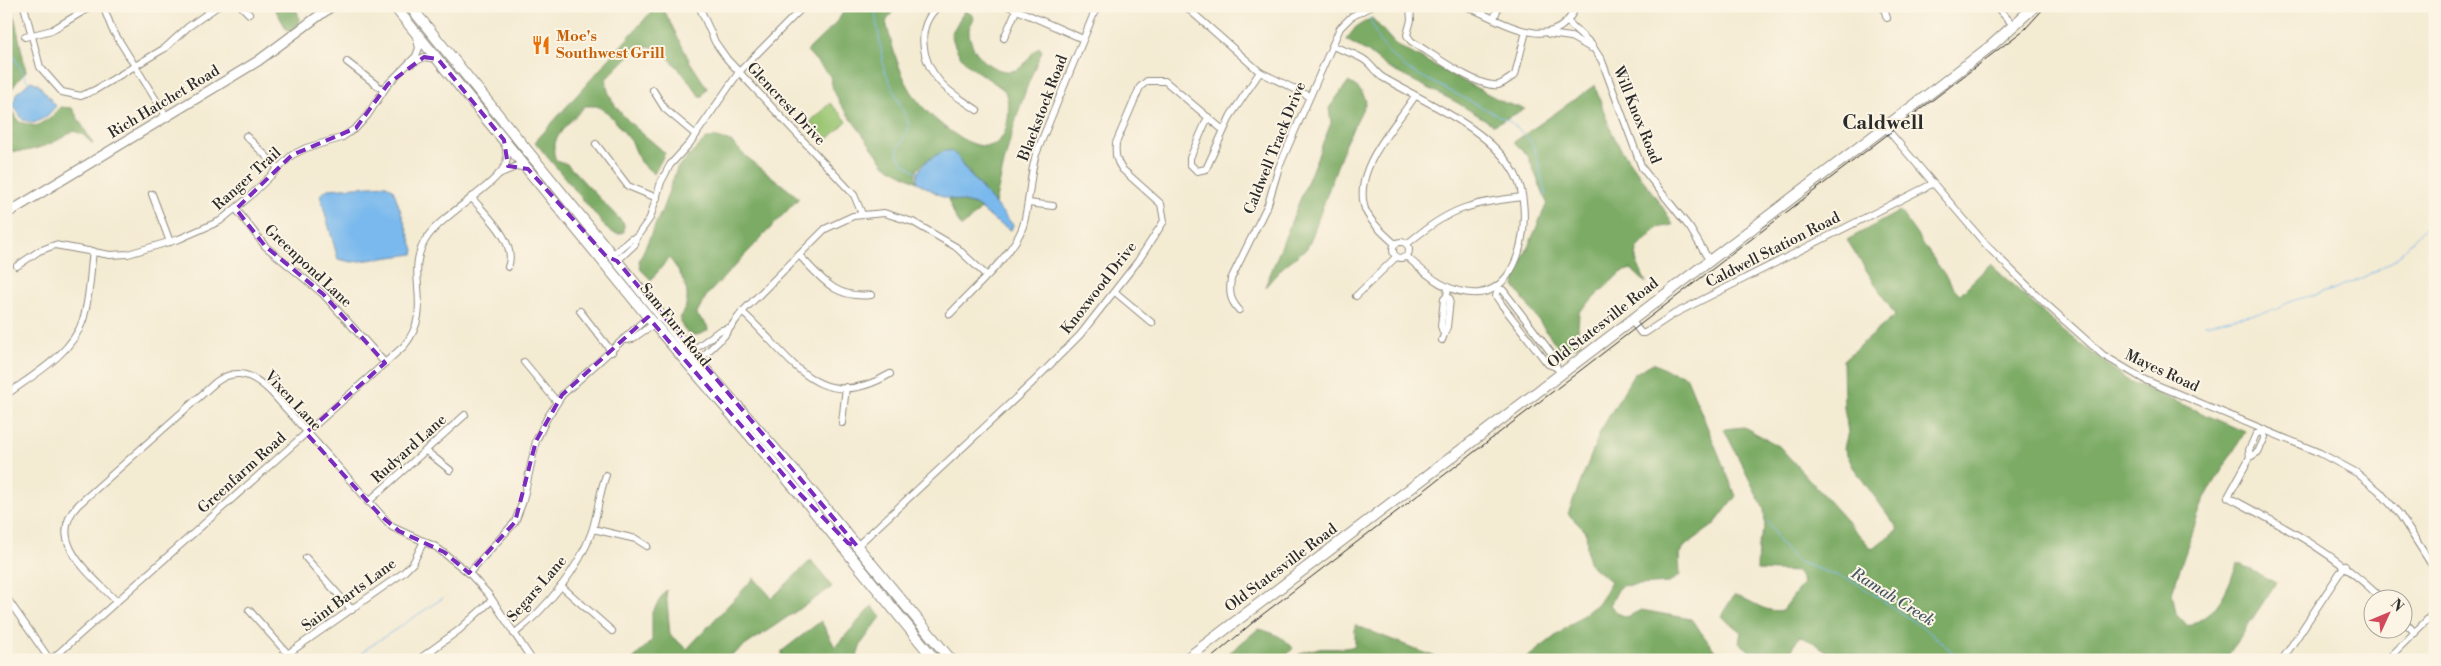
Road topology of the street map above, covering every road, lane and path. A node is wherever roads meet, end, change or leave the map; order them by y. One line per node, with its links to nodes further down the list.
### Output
1 (24, 6): 32 (street)
2 (92, 6): 32 (street)
3 (103, 6): 40 (street)
4 (218, 6): 40 (street)
5 (241, 6): 24 (street)
6 (332, 6): 48 (street, Rich Hatchet Road)
7 (394, 6): 30 (main road, Sam Furr Road)
8 (410, 6): 77 (main road, Sam Furr Road)
9 (699, 6): 41 (street, Glencrest Drive)
10 (804, 6): 41 (street)
11 (939, 6): 47 (street)
12 (1008, 6): 23 (street)
13 (1097, 6): 34 (street, Blackstock Road)
14 (1184, 6): 42 (street)
15 (1371, 6): 35 (street, Caldwell Track Drive)
16 (1410, 6): 29 (street)
17 (1466, 6): 25 (street)
18 (1499, 6): 25 (street)
19 (1576, 6): 27 (street)
20 (1883, 6): 26 (street)
21 (1996, 6): 28 (street)
22 (2035, 6): 28 (main road, Old Statesville Road)
23 (1016, 12): 33 (street); 34 (street)
24 (249, 14)
25 (1494, 18): 29 (street)
26 (1887, 18)
27 (1568, 22): 31 (street); 36 (street, Will Knox Road)
28 (2014, 26): 50 (main road, Old Statesville Road)
29 (1526, 31): 31 (street)
30 (415, 32): 37 (main road, Sam Furr Road); 39 (street, Ranger Trail)
31 (1548, 34): 36 (street)
32 (28, 36): 40 (street)
33 (1004, 38)
34 (1083, 39): 65 (street, Blackstock Road)
35 (1332, 46): 45 (street, Caldwell Track Drive); 46 (street)
36 (1594, 51): 78 (street, Will Knox Road)
37 (438, 59): 39 (street); 54 (main road, Sam Furr Road)
38 (346, 62): 43 (street)
39 (410, 64): 43 (street, Ranger Trail)
40 (135, 66): 48 (street)
41 (739, 72): 52 (street); 69 (street, Glencrest Drive)
42 (1260, 72): 45 (street); 51 (street)
43 (383, 90): 56 (street, Ranger Trail)
44 (653, 90): 52 (street)
45 (1309, 96): 87 (street, Caldwell Track Drive)
46 (1415, 96): 63 (street); 71 (street)
47 (977, 110)
48 (166, 116): 68 (street, Rich Hatchet Road)
49 (1208, 117): 51 (street, Knoxwood Drive); 51 (street); 84 (street, Knoxwood Drive)
50 (1885, 127): 59 (street, Mayes Road); 78 (main road, Old Statesville Road)
51 (1223, 130)
52 (696, 135): 64 (street)
53 (246, 136): 56 (street)
54 (504, 140): 57 (main road, Sam Furr Road); 58 (street)
55 (596, 144): 64 (street)
56 (278, 168): 67 (street, Ranger Trail)
57 (528, 169): 58 (street, Greenfarm Road); 61 (main road, Sam Furr Road)
58 (499, 174): 62 (street, Greenfarm Road)
59 (1932, 184): 92 (street, Caldwell Station Road); 110 (street, Mayes Road)
60 (152, 194): 70 (street)
61 (548, 194): 77 (main road); 91 (main road, Sam Furr Road)
62 (471, 197): 80 (street); 101 (street, Greenfarm Road)
63 (1522, 197): 72 (street); 83 (street)
64 (657, 198): 77 (street)
65 (1028, 203): 66 (street); 81 (street, Blackstock Road)
66 (1054, 206)
67 (236, 209): 70 (street, Ranger Trail); 101 (street, Greenpond Lane)
68 (6, 214)
69 (862, 214): 74 (street); 81 (street)
70 (170, 242): 73 (street, Ranger Trail)
71 (1395, 244): 72 (street); 75 (street)
72 (1407, 244): 76 (street)
73 (93, 251): 79 (street, Ranger Trail); 106 (street)
74 (799, 255): 85 (street); 89 (street)
75 (1396, 257): 76 (street); 86 (street)
76 (1407, 257): 82 (street)
77 (614, 258): 99 (main road, Sam Furr Road)
78 (1709, 260): 92 (main road, Old Statesville Road)
79 (17, 266)
80 (508, 267)
81 (986, 275): 90 (street, Blackstock Road)
82 (1448, 288): 83 (street); 97 (street)
83 (1497, 288): 94 (street); 96 (street)
84 (1115, 292): 93 (street); 120 (street, Knoxwood Drive)
85 (871, 295)
86 (1356, 296)
87 (1239, 310)
88 (580, 311): 98 (street)
89 (742, 312): 95 (street); 104 (street)
90 (950, 314)
91 (651, 320): 98 (street); 105 (main road); 115 (main road, Sam Furr Road)
92 (1631, 320): 102 (main road, Old Statesville Road)
93 (1152, 323)
94 (1528, 324): 96 (street); 102 (street)
95 (728, 328): 99 (street); 99 (street)
96 (1522, 329): 102 (street)
97 (1443, 336)
98 (612, 352): 107 (street)
99 (695, 357): 105 (main road, Sam Furr Road)
100 (524, 362): 107 (street)
101 (385, 363): 111 (street, Greenfarm Road)
102 (1559, 371): 139 (main road, Old Statesville Road)
103 (890, 374): 104 (street)
104 (846, 387): 109 (street)
105 (723, 390): 120 (main road, Sam Furr Road)
106 (6, 395)
107 (557, 402): 124 (street)
108 (465, 415): 112 (street, Rudyard Lane)
109 (842, 423)
110 (2263, 431): 122 (street); 123 (street, Mayes Road)
111 (306, 432): 116 (street, Vixen Lane); 129 (street, Greenfarm Road); 129 (street, Vixen Lane)
112 (426, 451): 113 (street); 116 (street, Rudyard Lane)
113 (450, 470)
114 (606, 475): 117 (street, Segars Lane)
115 (800, 494): 120 (main road); 145 (main road, Sam Furr Road)
116 (368, 502): 118 (street, Vixen Lane)
117 (593, 529): 119 (street); 125 (street, Segars Lane)
118 (424, 541): 124 (street, Vixen Lane); 131 (street, Saint Barts Lane)
119 (647, 546)
120 (856, 546): 146 (main road, Sam Furr Road)
121 (306, 558): 131 (street)
122 (2345, 565): 126 (street); 147 (street)
123 (2435, 570)
124 (469, 573): 128 (street, Vixen Lane)
125 (561, 586): 134 (street); 136 (street, Segars Lane)
126 (2370, 588)
127 (6, 597): 140 (street)
128 (492, 600): 136 (street, Vixen Lane); 137 (street)
129 (116, 601): 140 (street, Greenfarm Road)
130 (249, 610): 138 (street)
131 (352, 610): 138 (street, Saint Barts Lane)
132 (2435, 610): 133 (street)
133 (2431, 620): 135 (street)
134 (612, 631)
135 (2415, 633): 148 (street)
136 (514, 634): 144 (street, Vixen Lane)
137 (432, 651): 142 (street); 143 (street)
138 (288, 654): 141 (street, Saint Barts Lane)
139 (1185, 659)
140 (50, 660)
141 (279, 660)
142 (418, 660)
143 (438, 660)
144 (532, 660)
145 (935, 660)
146 (951, 660)
147 (2282, 660)
148 (2387, 660)

